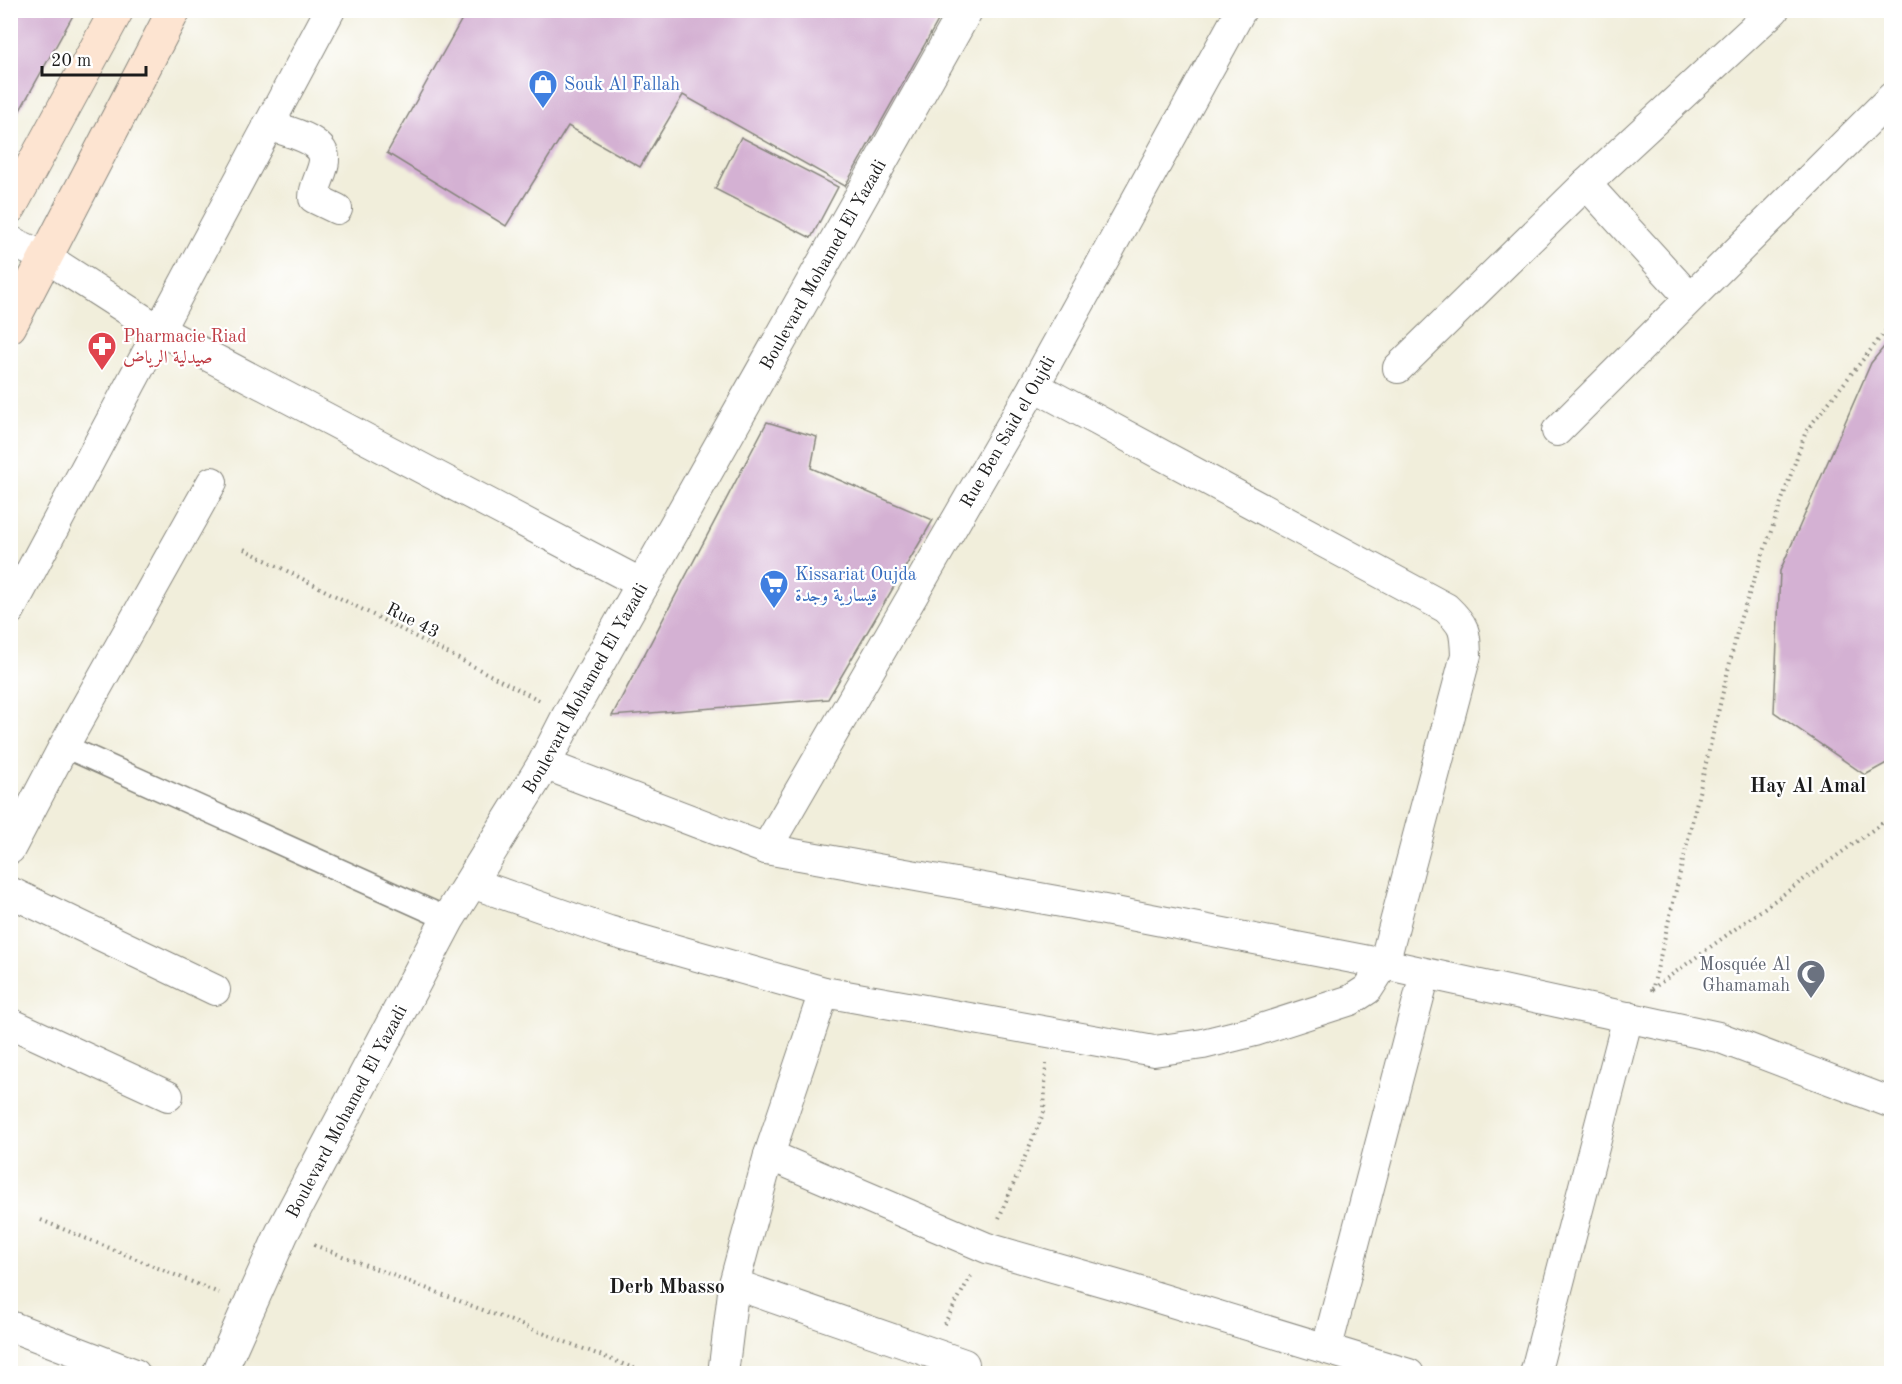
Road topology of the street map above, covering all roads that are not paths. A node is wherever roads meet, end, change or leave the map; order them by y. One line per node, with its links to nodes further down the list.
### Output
1 (117, 10): 10 (main road)
2 (174, 10): 13 (main road)
3 (330, 10): 8 (street)
4 (966, 10): 21 (street, Boulevard Mohamed El Yazadi)
5 (1241, 10): 18 (street, Rue Ben Said el Oujdi)
6 (1774, 10): 9 (street)
7 (1892, 97): 14 (street)
8 (268, 125): 11 (street); 16 (street)
9 (1586, 184): 14 (street); 17 (street)
10 (10, 207)
11 (337, 209)
12 (10, 241): 13 (street)
13 (47, 258): 15 (main road); 16 (street)
14 (1689, 297): 19 (street)
15 (10, 326)
16 (159, 330): 21 (street); 22 (street)
17 (1398, 368)
18 (1034, 386): 26 (street, Rue Ben Said el Oujdi); 30 (street)
19 (1557, 431)
20 (212, 482): 23 (street)
21 (644, 585): 24 (street, Boulevard Mohamed El Yazadi)
22 (10, 610)
23 (64, 746): 25 (street); 29 (street)
24 (544, 764): 26 (street); 27 (street, Boulevard Mohamed El Yazadi)
25 (10, 849)
26 (766, 849): 30 (street)
27 (472, 883): 29 (street, Boulevard Mohamed El Yazadi); 33 (street)
28 (10, 892): 32 (street)
29 (448, 919): 44 (street, Boulevard Mohamed El Yazadi)
30 (1384, 964): 31 (street); 33 (street)
31 (1425, 974): 34 (street); 41 (street)
32 (214, 990)
33 (824, 992): 38 (street)
34 (1637, 1019): 37 (street); 47 (street)
35 (10, 1023): 36 (street)
36 (168, 1095)
37 (1892, 1103)
38 (769, 1155): 39 (street); 41 (street)
39 (734, 1284): 42 (street); 45 (street)
40 (10, 1326): 43 (street)
41 (1327, 1347): 46 (street)
42 (964, 1364)
43 (135, 1374)
44 (219, 1374)
45 (723, 1374)
46 (1409, 1374)
47 (1535, 1374)

